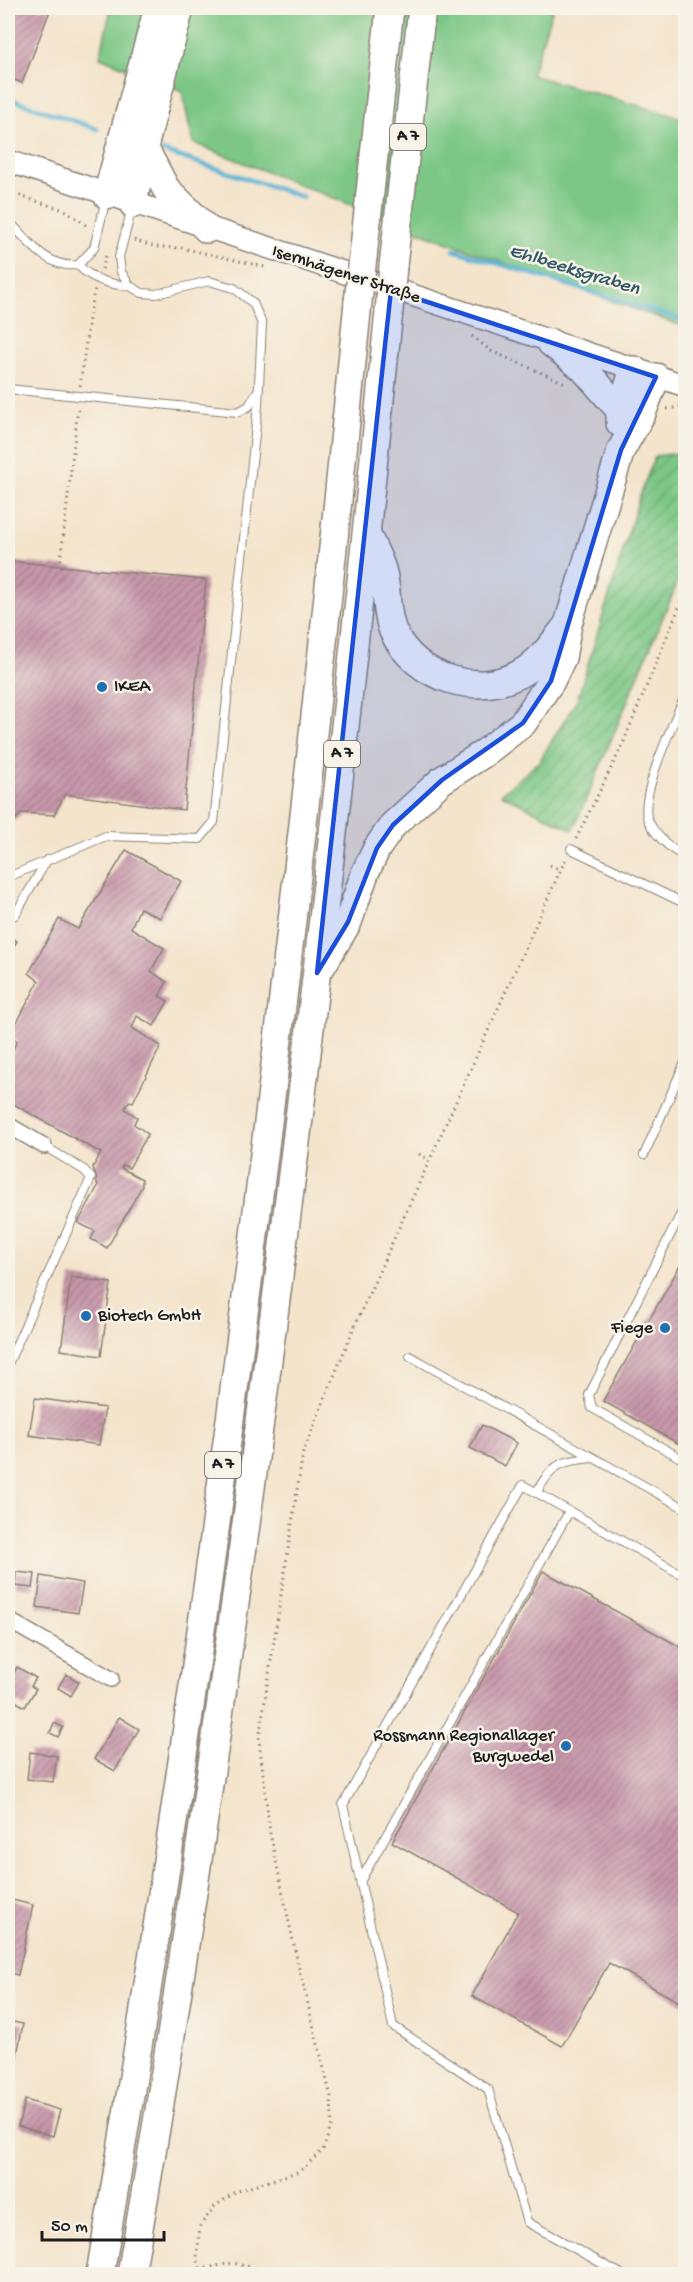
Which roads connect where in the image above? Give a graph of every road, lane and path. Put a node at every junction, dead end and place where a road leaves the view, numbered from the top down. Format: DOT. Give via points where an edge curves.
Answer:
graph roads {
  1 [pos="159,8"];
  2 [pos="180,8"];
  3 [pos="377,8"];
  4 [pos="390,8"];
  5 [pos="422,8"];
  6 [pos="388,35"];
  7 [pos="144,147"];
  8 [pos="8,161"];
  9 [pos="8,192"];
  10 [pos="107,195"];
  11 [pos="133,204"];
  12 [pos="8,219"];
  13 [pos="207,229"];
  14 [pos="99,230"];
  15 [pos="127,237"];
  16 [pos="78,265"];
  17 [pos="269,268"];
  18 [pos="130,286"];
  19 [pos="551,343"];
  20 [pos="645,374"];
  21 [pos="686,386"];
  22 [pos="8,389"];
  23 [pos="257,391"];
  24 [pos="620,410"];
  25 [pos="621,450"];
  26 [pos="366,534"];
  27 [pos="686,590"];
  28 [pos="568,624"];
  29 [pos="686,693"];
  30 [pos="570,849"];
  31 [pos="686,857"];
  32 [pos="47,861"];
  33 [pos="550,865"];
  34 [pos="561,870"];
  35 [pos="8,877"];
  36 [pos="686,904"];
  37 [pos="8,910"];
  38 [pos="317,973"];
  39 [pos="686,1060"];
  40 [pos="8,1125"];
  41 [pos="44,1146"];
  42 [pos="418,1154"];
  43 [pos="644,1155"];
  44 [pos="429,1160"];
  45 [pos="686,1204"];
  46 [pos="410,1356"];
  47 [pos="8,1364"];
  48 [pos="594,1458"];
  49 [pos="686,1461"];
  50 [pos="536,1493"];
  51 [pos="686,1509"];
  52 [pos="569,1512"];
  53 [pos="686,1577"];
  54 [pos="8,1620"];
  55 [pos="111,1678"];
  56 [pos="361,1881"];
  57 [pos="200,2269"];
  58 [pos="100,2274"];
  59 [pos="131,2274"];
  60 [pos="201,2274"];
  61 [pos="280,2274"];
  62 [pos="621,2274"];
  1 -- 10 [label="highway"];
  2 -- 7 [label="highway"];
  3 -- 6 [label="highway"];
  4 -- 6 [label="highway, A 7"];
  5 -- 26 [label="highway, A 7, bridge"];
  6 -- 58 [label="highway, A 7, bridge" via="264,1160 170,1839"];
  7 -- 11 [label="highway"];
  7 -- 13 [label="highway" via="166,189"];
  8 -- 10 [label="main road, Isernhägener Straße"];
  9 -- 14 [label="path" via="67,211"];
  10 -- 11 [label="main road, Isernhägener Straße"];
  10 -- 14 [label="lane"];
  11 -- 13 [label="main road, Isernhägener Straße"];
  11 -- 15 [label="lane"];
  12 -- 16 [label="lane" via="44,256 65,267"];
  13 -- 19 [label="main road, Isernhägener Straße"];
  14 -- 16 [label="lane" via="93,248"];
  15 -- 17 [label="path" via="155,247 182,248"];
  15 -- 18 [label="lane" via="119,257 121,272"];
  16 -- 18 [label="lane" via="88,275"];
  18 -- 23 [label="lane" via="142,293 156,294 209,281 234,288 253,303 262,324"];
  19 -- 20 [label="main road, Isernhägener Straße"];
  19 -- 24 [label="highway" via="584,369"];
  20 -- 21 [label="main road, Isernhägener Straße"];
  20 -- 24 [label="highway"];
  20 -- 25 [label="highway" via="642,413"];
  22 -- 23 [label="lane" via="238,412 249,406"];
  23 -- 32 [label="lane" via="214,822 200,839 106,836"];
  24 -- 25 [label="highway"];
  25 -- 28 [label="highway"];
  26 -- 28 [label="highway" via="383,573 393,631 402,647 436,675 482,685 512,677 543,655"];
  26 -- 38 [label="highway, A 7"];
  27 -- 30 [label="path" via="622,746"];
  28 -- 38 [label="highway" via="562,658 552,681 523,723 442,780 393,825 365,873 348,922"];
  29 -- 31 [label="lane" via="647,795 647,818 661,839"];
  30 -- 34 [label="path"];
  30 -- 36 [label="lane"];
  32 -- 35 [label="lane"];
  32 -- 37 [label="lane" via="15,915"];
  33 -- 34 [label="path"];
  34 -- 44 [label="path"];
  38 -- 59 [label="highway, A 7" via="201,1841"];
  39 -- 43 [label="lane"];
  40 -- 41 [label="street"];
  41 -- 47 [label="lane" via="91,1178"];
  42 -- 44 [label="path"];
  44 -- 57 [label="path" via="303,1452 259,1739 270,1833 331,2097 332,2124 323,2150 300,2170 235,2192 214,2207 200,2226"];
  45 -- 49 [label="lane" via="589,1395 592,1408"];
  46 -- 48 [label="lane"];
  48 -- 50 [label="lane" via="562,1462 552,1468"];
  48 -- 51 [label="lane"];
  50 -- 52 [label="lane"];
  50 -- 56 [label="lane" via="523,1485 343,1805"];
  52 -- 53 [label="lane"];
  52 -- 56 [label="lane"];
  54 -- 55 [label="street"];
  56 -- 62 [label="lane" via="393,2026 488,2089 527,2222"];
  57 -- 60 [label="path"];
  57 -- 61 [label="path" via="233,2263"];
}
